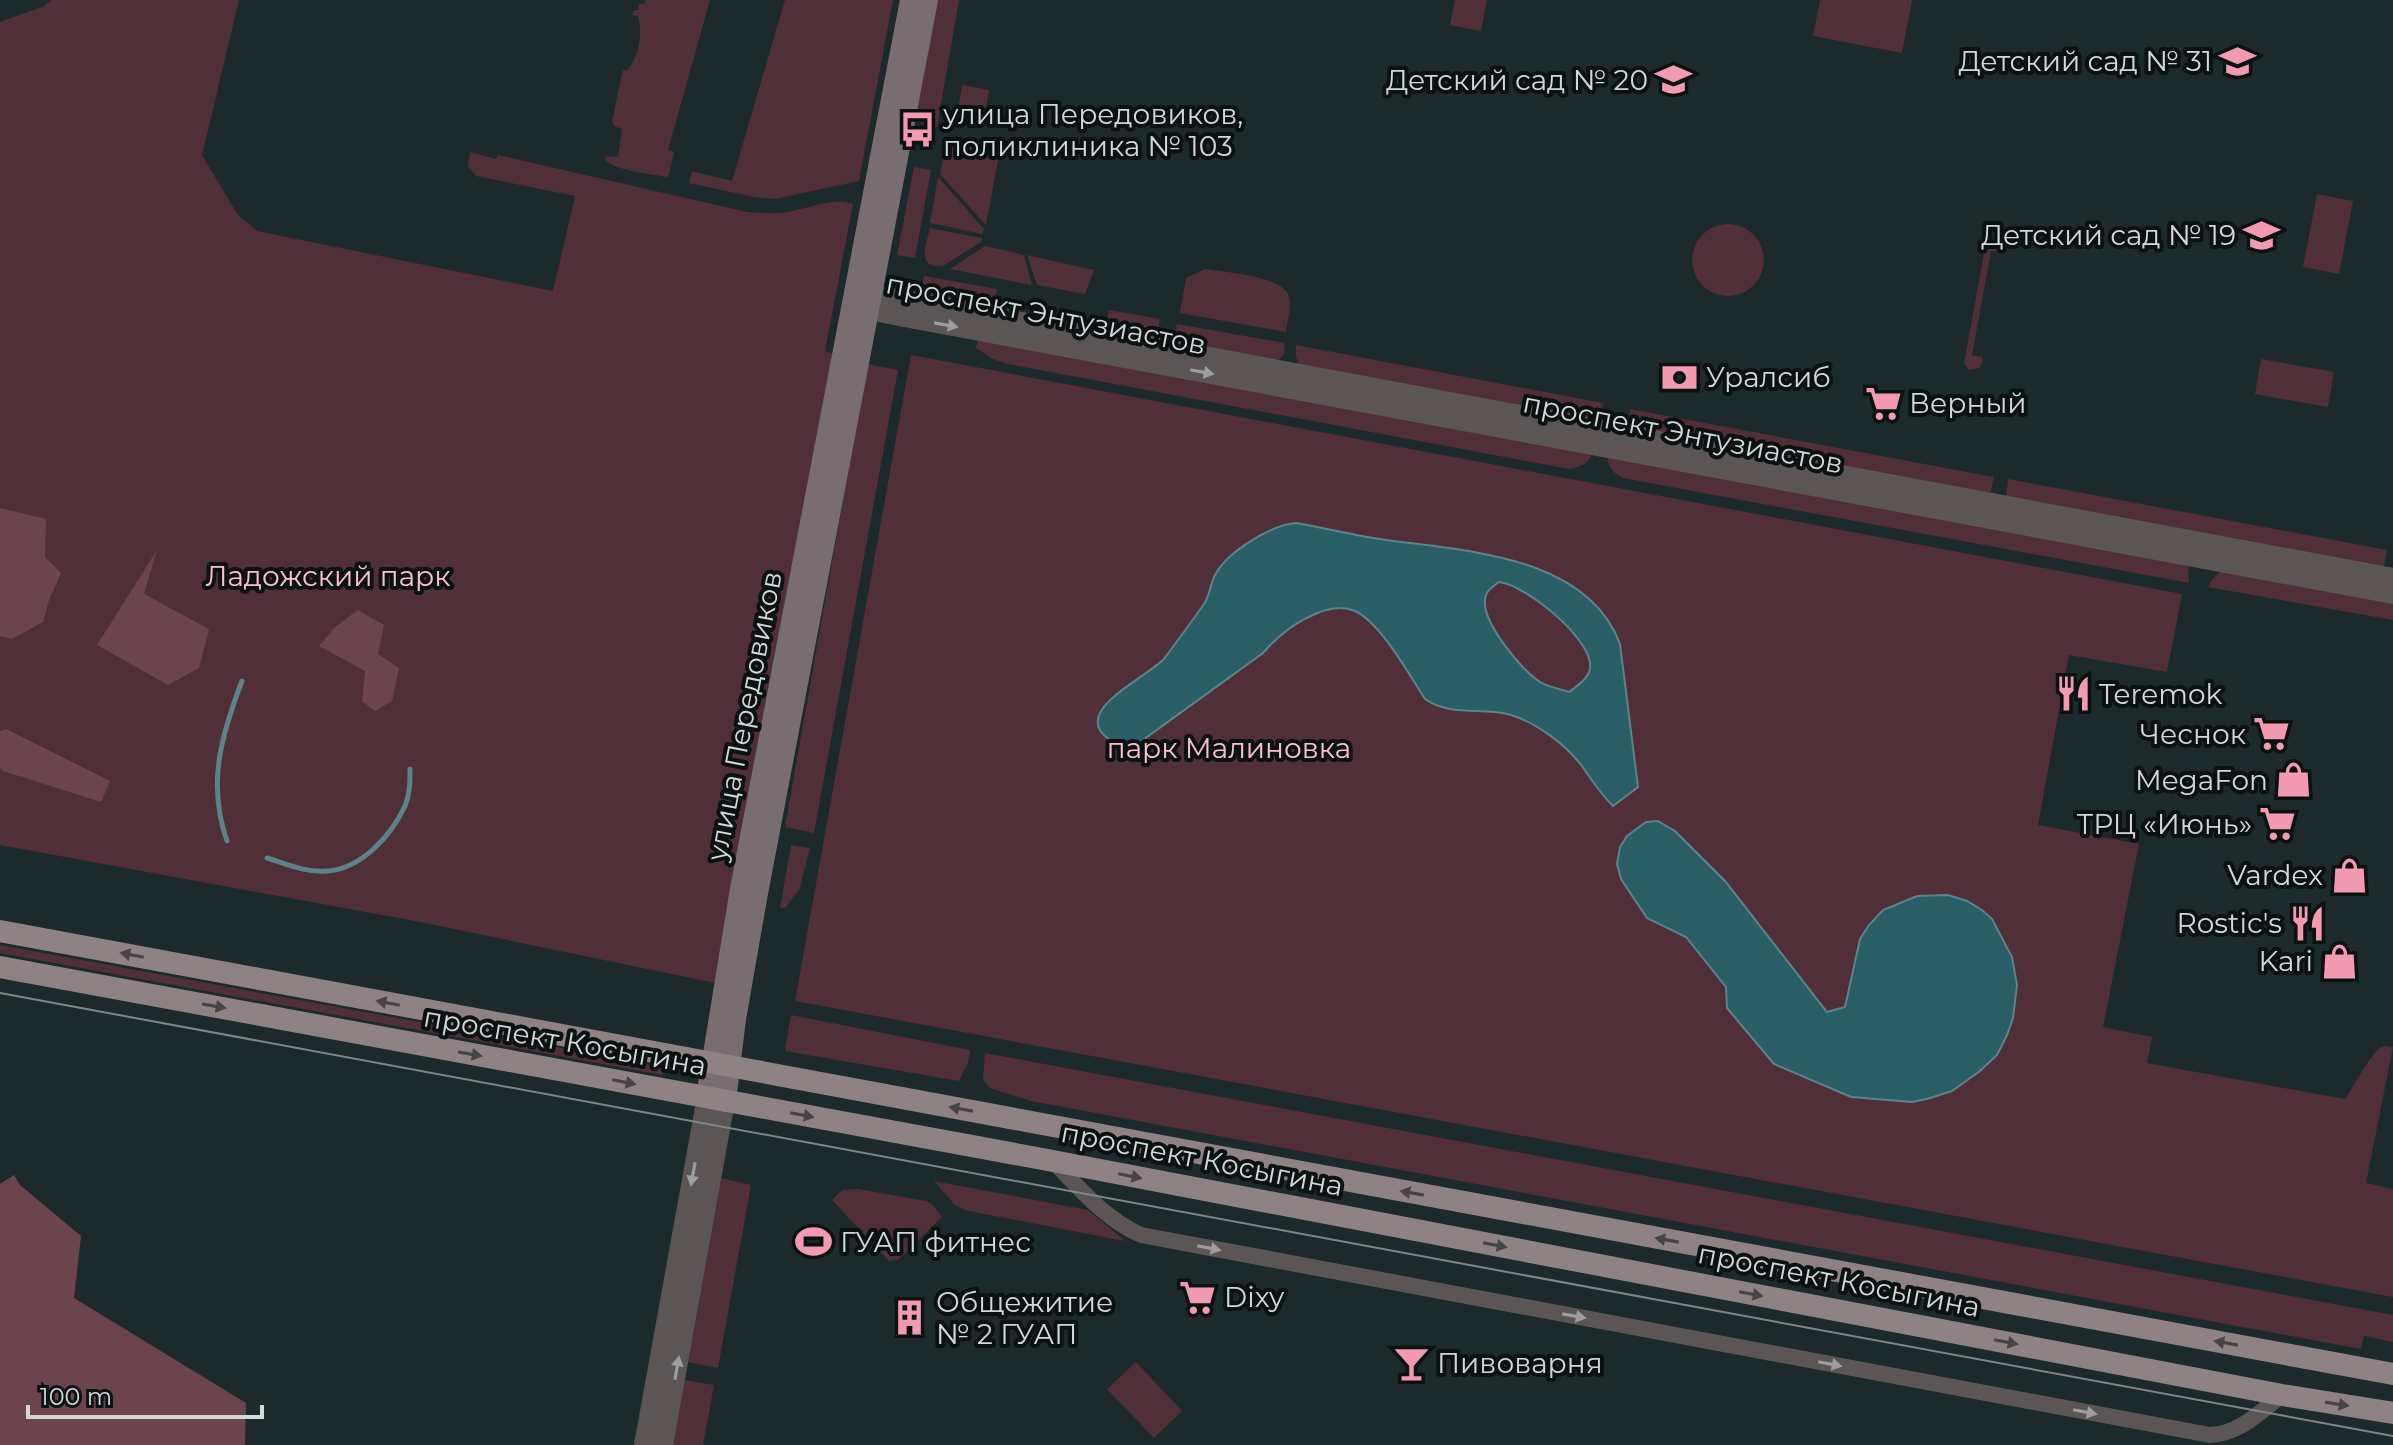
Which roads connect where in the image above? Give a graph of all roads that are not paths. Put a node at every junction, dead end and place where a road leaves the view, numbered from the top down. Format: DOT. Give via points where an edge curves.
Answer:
graph roads {
  1 [pos="911,0"];
  2 [pos="927,0"];
  3 [pos="865,302"];
  4 [pos="2393,578"];
  5 [pos="2393,594"];
  6 [pos="0,931"];
  7 [pos="0,967"];
  8 [pos="721,1065"];
  9 [pos="716,1099"];
  10 [pos="1053,1161"];
  11 [pos="2393,1374"];
  12 [pos="2282,1395"];
  13 [pos="2393,1413"];
  14 [pos="644,1445"];
  15 [pos="663,1445"];
  1 -- 3 [label="main road, улица Передовиков"];
  2 -- 3 [label="main road, улица Передовиков"];
  3 -- 4 [label="street, проспект Энтузиастов"];
  3 -- 5 [label="street, проспект Энтузиастов, one-way"];
  3 -- 8 [label="main road, улица Передовиков" via="741,889"];
  8 -- 6 [label="main road, проспект Косыгина, one-way"];
  7 -- 9 [label="main road, проспект Косыгина, one-way"];
  8 -- 9 [label="main road, улица Передовиков"];
  11 -- 8 [label="main road, проспект Косыгина, one-way"];
  9 -- 10 [label="main road, проспект Косыгина, one-way"];
  9 -- 14 [label="street, улица Передовиков, one-way"];
  15 -- 9 [label="street, улица Передовиков, one-way"];
  10 -- 12 [label="main road, проспект Косыгина, one-way"];
  10 -- 12 [label="street, one-way" via="1116,1221 1141,1235 2210,1435 2234,1431"];
  12 -- 13 [label="main road, проспект Косыгина, one-way"];
}
